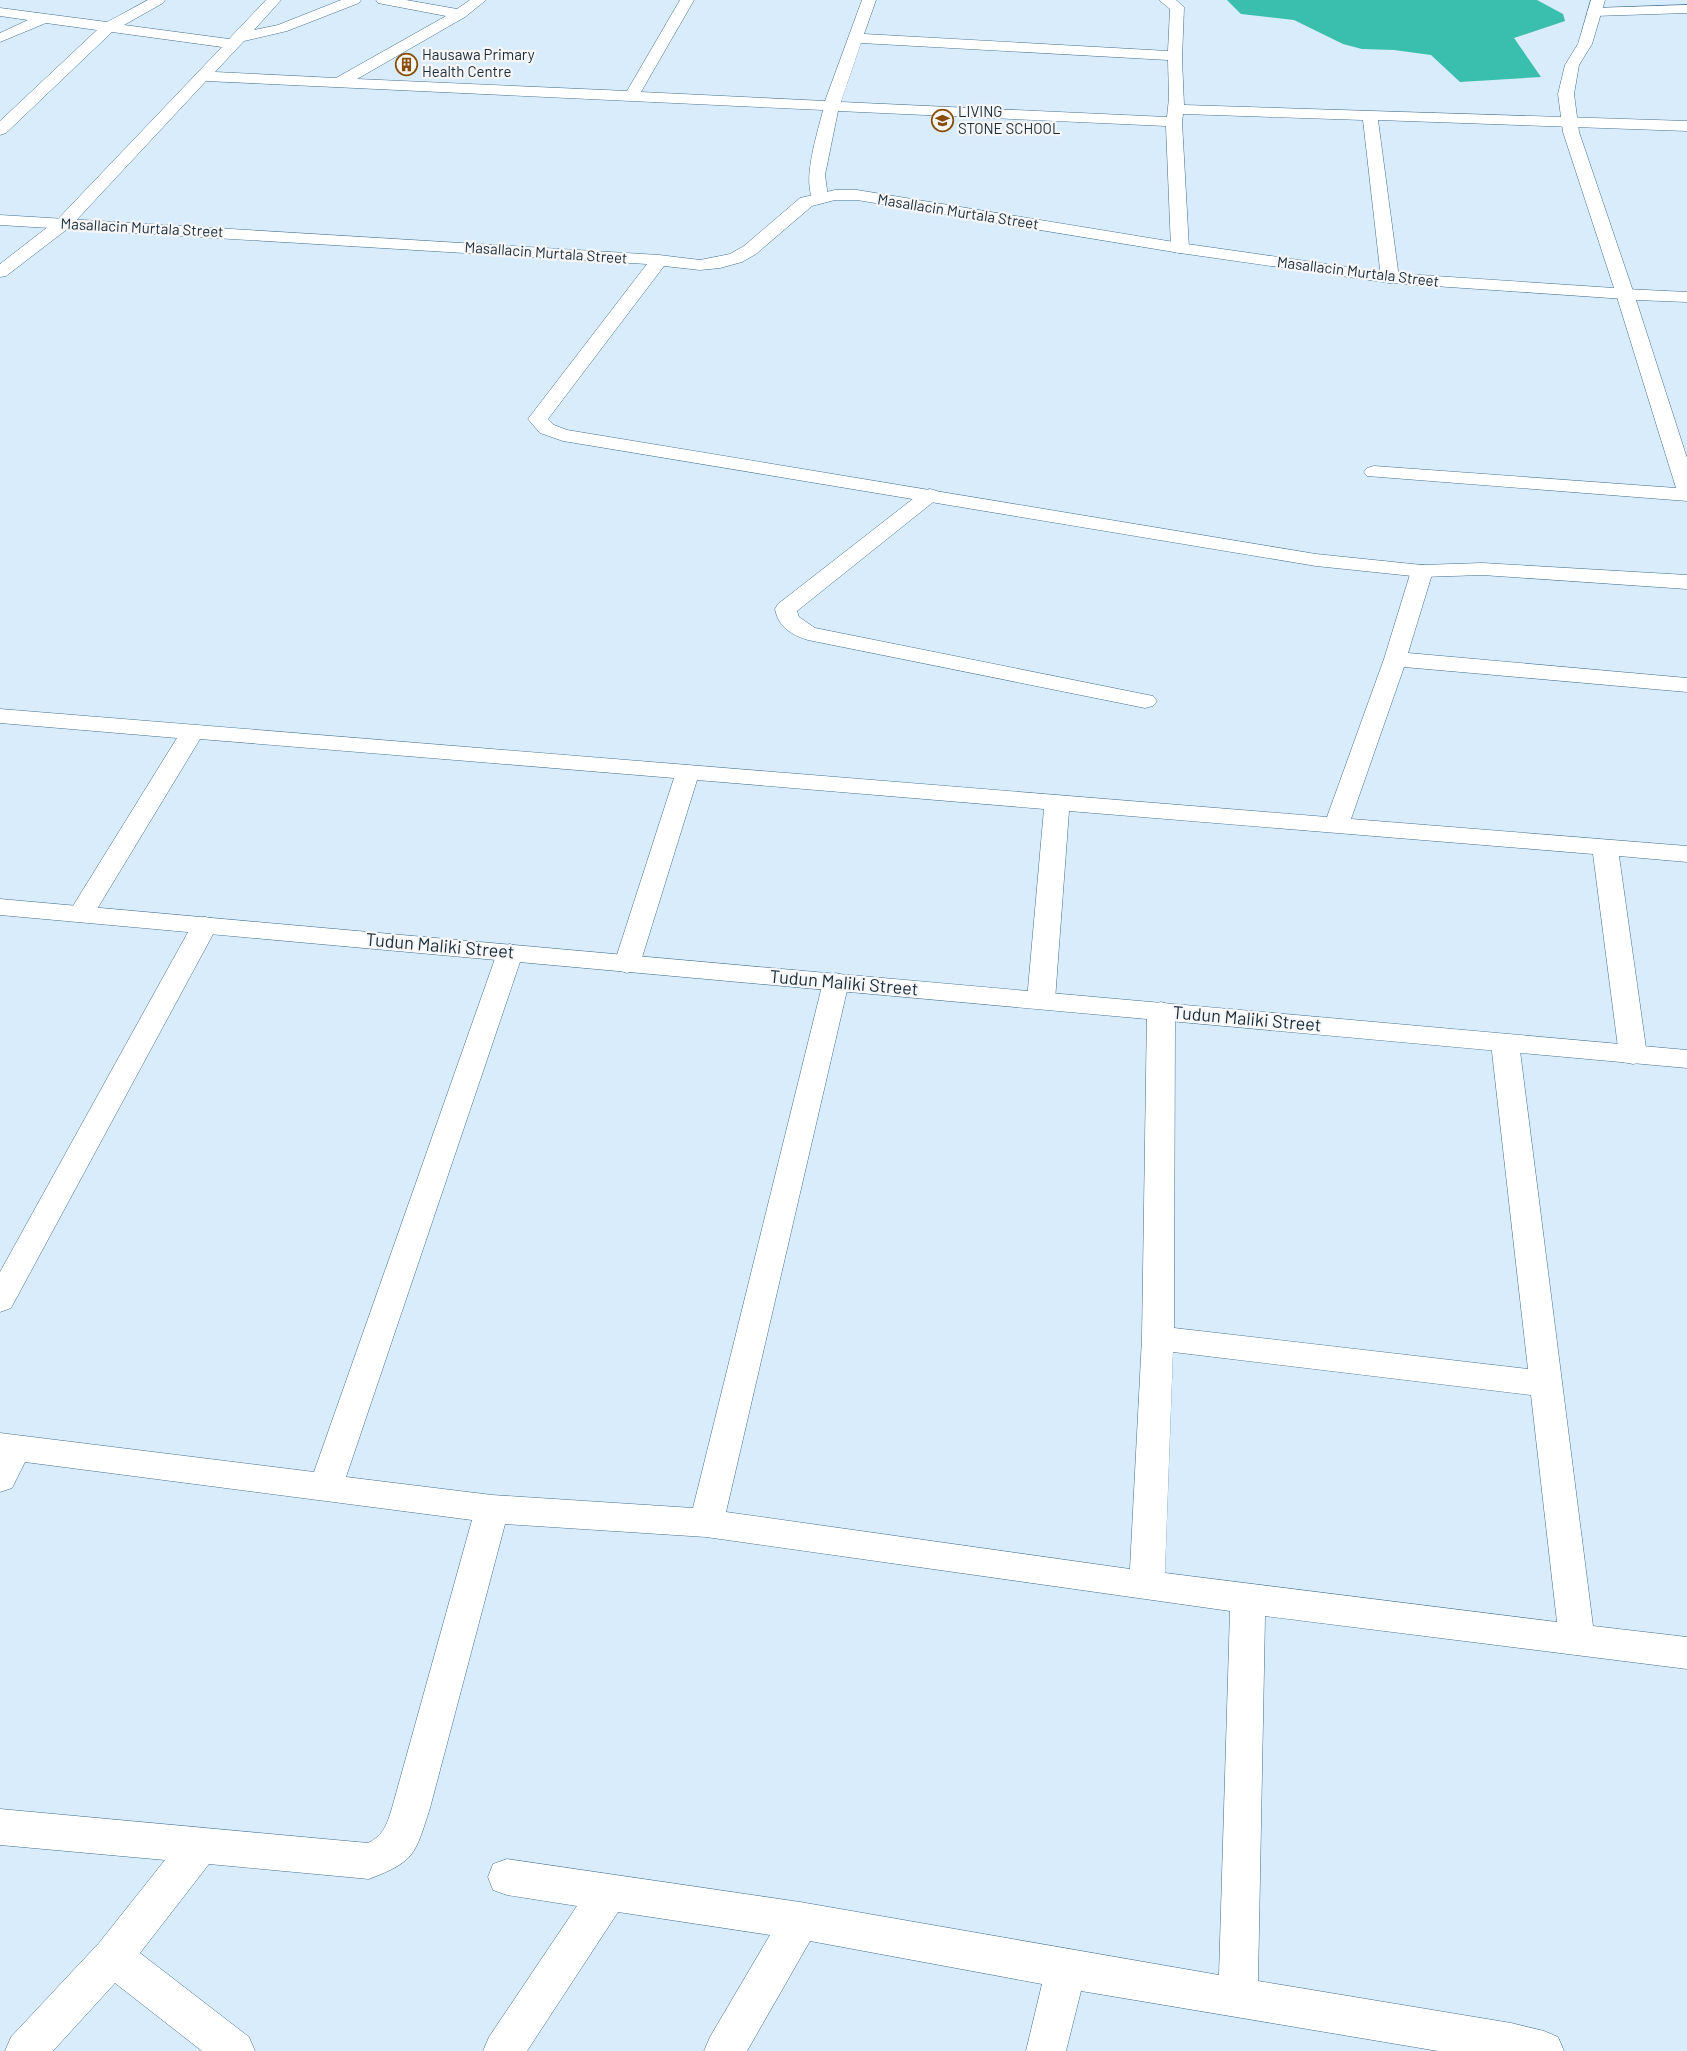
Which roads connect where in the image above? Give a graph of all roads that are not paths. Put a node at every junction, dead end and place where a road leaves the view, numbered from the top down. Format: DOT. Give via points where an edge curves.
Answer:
graph roads {
  1 [pos="18,0"];
  2 [pos="158,0"];
  3 [pos="274,0"];
  4 [pos="354,0"];
  5 [pos="383,0"];
  6 [pos="479,0"];
  7 [pos="687,0"];
  8 [pos="869,0"];
  9 [pos="1166,0"];
  10 [pos="1596,6"];
  11 [pos="0,8"];
  12 [pos="1687,10"];
  13 [pos="0,12"];
  14 [pos="460,14"];
  15 [pos="45,18"];
  16 [pos="107,28"];
  17 [pos="0,38"];
  18 [pos="857,38"];
  19 [pos="237,40"];
  20 [pos="1175,56"];
  21 [pos="204,76"];
  22 [pos="338,82"];
  23 [pos="631,97"];
  24 [pos="831,107"];
  25 [pos="1176,115"];
  26 [pos="1370,116"];
  27 [pos="1570,123"];
  28 [pos="1687,126"];
  29 [pos="0,130"];
  30 [pos="820,198"];
  31 [pos="0,220"];
  32 [pos="64,223"];
  33 [pos="1180,248"];
  34 [pos="659,260"];
  35 [pos="0,272"];
  36 [pos="1390,278"];
  37 [pos="1625,294"];
  38 [pos="1687,297"];
  39 [pos="1374,472"];
  40 [pos="1687,490"];
  41 [pos="1687,494"];
  42 [pos="930,495"];
  43 [pos="1422,571"];
  44 [pos="1687,582"];
  45 [pos="1395,659"];
  46 [pos="1687,685"];
  47 [pos="1145,700"];
  48 [pos="0,716"];
  49 [pos="193,731"];
  50 [pos="688,772"];
  51 [pos="1056,802"];
  52 [pos="1337,824"];
  53 [pos="1605,847"];
  54 [pos="1687,854"];
  55 [pos="0,907"];
  56 [pos="81,914"];
  57 [pos="205,925"];
  58 [pos="510,953"];
  59 [pos="627,964"];
  60 [pos="836,982"];
  61 [pos="1041,1000"];
  62 [pos="1161,1011"];
  63 [pos="1505,1043"];
  64 [pos="1633,1054"];
  65 [pos="1687,1059"];
  66 [pos="0,1300"];
  67 [pos="1158,1338"];
  68 [pos="1546,1384"];
  69 [pos="8,1447"];
  70 [pos="0,1478"];
  71 [pos="325,1488"];
  72 [pos="492,1509"];
  73 [pos="706,1523"];
  74 [pos="1147,1586"];
  75 [pos="1248,1598"];
  76 [pos="1577,1640"];
  77 [pos="1687,1653"];
  78 [pos="0,1827"];
  79 [pos="200,1845"];
  80 [pos="508,1877"];
  81 [pos="608,1891"];
  82 [pos="800,1921"];
  83 [pos="112,1957"];
  84 [pos="1066,1969"];
  85 [pos="1238,1997"];
  86 [pos="25,2051"];
  87 [pos="235,2051"];
  88 [pos="503,2051"];
  89 [pos="724,2051"];
  90 [pos="1046,2051"];
  91 [pos="1544,2051"];
  1 -- 11 [label="street"];
  2 -- 16 [label="street"];
  3 -- 19 [label="street"];
  4 -- 19 [label="street" via="282,28"];
  5 -- 14 [label="street"];
  6 -- 14 [label="street"];
  7 -- 23 [label="street"];
  8 -- 18 [label="street"];
  9 -- 20 [label="street" via="1177,7"];
  10 -- 12 [label="street"];
  10 -- 27 [label="street" via="1585,44 1572,65 1566,94"];
  13 -- 15 [label="street"];
  14 -- 22 [label="street"];
  15 -- 16 [label="street"];
  15 -- 17 [label="street"];
  16 -- 19 [label="street"];
  16 -- 29 [label="street"];
  18 -- 20 [label="street"];
  18 -- 24 [label="street"];
  19 -- 21 [label="street"];
  20 -- 25 [label="street"];
  21 -- 22 [label="street"];
  21 -- 32 [label="street"];
  22 -- 23 [label="street"];
  23 -- 24 [label="street"];
  24 -- 25 [label="street"];
  24 -- 30 [label="street" via="816,175"];
  25 -- 26 [label="street"];
  25 -- 33 [label="street"];
  26 -- 27 [label="street"];
  26 -- 36 [label="street"];
  27 -- 28 [label="street"];
  27 -- 37 [label="street"];
  30 -- 33 [label="street, Masallacin Murtala Street" via="857,195"];
  30 -- 34 [label="street, Masallacin Murtala Street" via="806,202 736,258 700,265"];
  31 -- 32 [label="street, Masallacin Murtala Street"];
  32 -- 34 [label="street, Masallacin Murtala Street"];
  32 -- 35 [label="street"];
  33 -- 36 [label="street, Masallacin Murtala Street"];
  34 -- 42 [label="street" via="538,419 547,429 563,435"];
  36 -- 37 [label="street, Masallacin Murtala Street"];
  37 -- 38 [label="street, Masallacin Murtala Street"];
  37 -- 40 [label="street"];
  39 -- 41 [label="street"];
  42 -- 43 [label="street" via="1316,560"];
  42 -- 47 [label="street" via="786,609 788,620 808,633"];
  43 -- 44 [label="street" via="1482,569"];
  43 -- 45 [label="street"];
  45 -- 46 [label="street"];
  45 -- 52 [label="street"];
  48 -- 49 [label="street"];
  49 -- 50 [label="street"];
  49 -- 56 [label="street"];
  50 -- 51 [label="street"];
  50 -- 59 [label="street"];
  51 -- 52 [label="street"];
  51 -- 61 [label="street"];
  52 -- 53 [label="street"];
  53 -- 54 [label="street"];
  53 -- 64 [label="street"];
  55 -- 56 [label="street, Tudun Maliki Street"];
  56 -- 57 [label="street, Tudun Maliki Street"];
  57 -- 58 [label="street, Tudun Maliki Street"];
  57 -- 66 [label="street"];
  58 -- 59 [label="street, Tudun Maliki Street"];
  58 -- 71 [label="street"];
  59 -- 60 [label="street, Tudun Maliki Street"];
  60 -- 61 [label="street, Tudun Maliki Street"];
  60 -- 73 [label="street"];
  61 -- 62 [label="street, Tudun Maliki Street"];
  62 -- 63 [label="street, Tudun Maliki Street"];
  62 -- 67 [label="street"];
  63 -- 64 [label="street, Tudun Maliki Street"];
  63 -- 68 [label="street"];
  64 -- 65 [label="street, Tudun Maliki Street"];
  67 -- 68 [label="street"];
  67 -- 74 [label="street"];
  68 -- 76 [label="street"];
  69 -- 70 [label="street"];
  69 -- 71 [label="street"];
  71 -- 72 [label="street"];
  72 -- 73 [label="street"];
  72 -- 79 [label="street" via="411,1808 398,1845 387,1855 369,1861"];
  73 -- 74 [label="street"];
  74 -- 75 [label="street"];
  75 -- 76 [label="street"];
  75 -- 85 [label="street"];
  76 -- 77 [label="street"];
  78 -- 79 [label="street"];
  79 -- 83 [label="street"];
  80 -- 81 [label="street"];
  81 -- 82 [label="street"];
  81 -- 88 [label="street"];
  82 -- 84 [label="street"];
  82 -- 89 [label="street"];
  83 -- 86 [label="street"];
  83 -- 87 [label="street"];
  84 -- 85 [label="street"];
  84 -- 90 [label="street"];
  85 -- 91 [label="street"];
}
